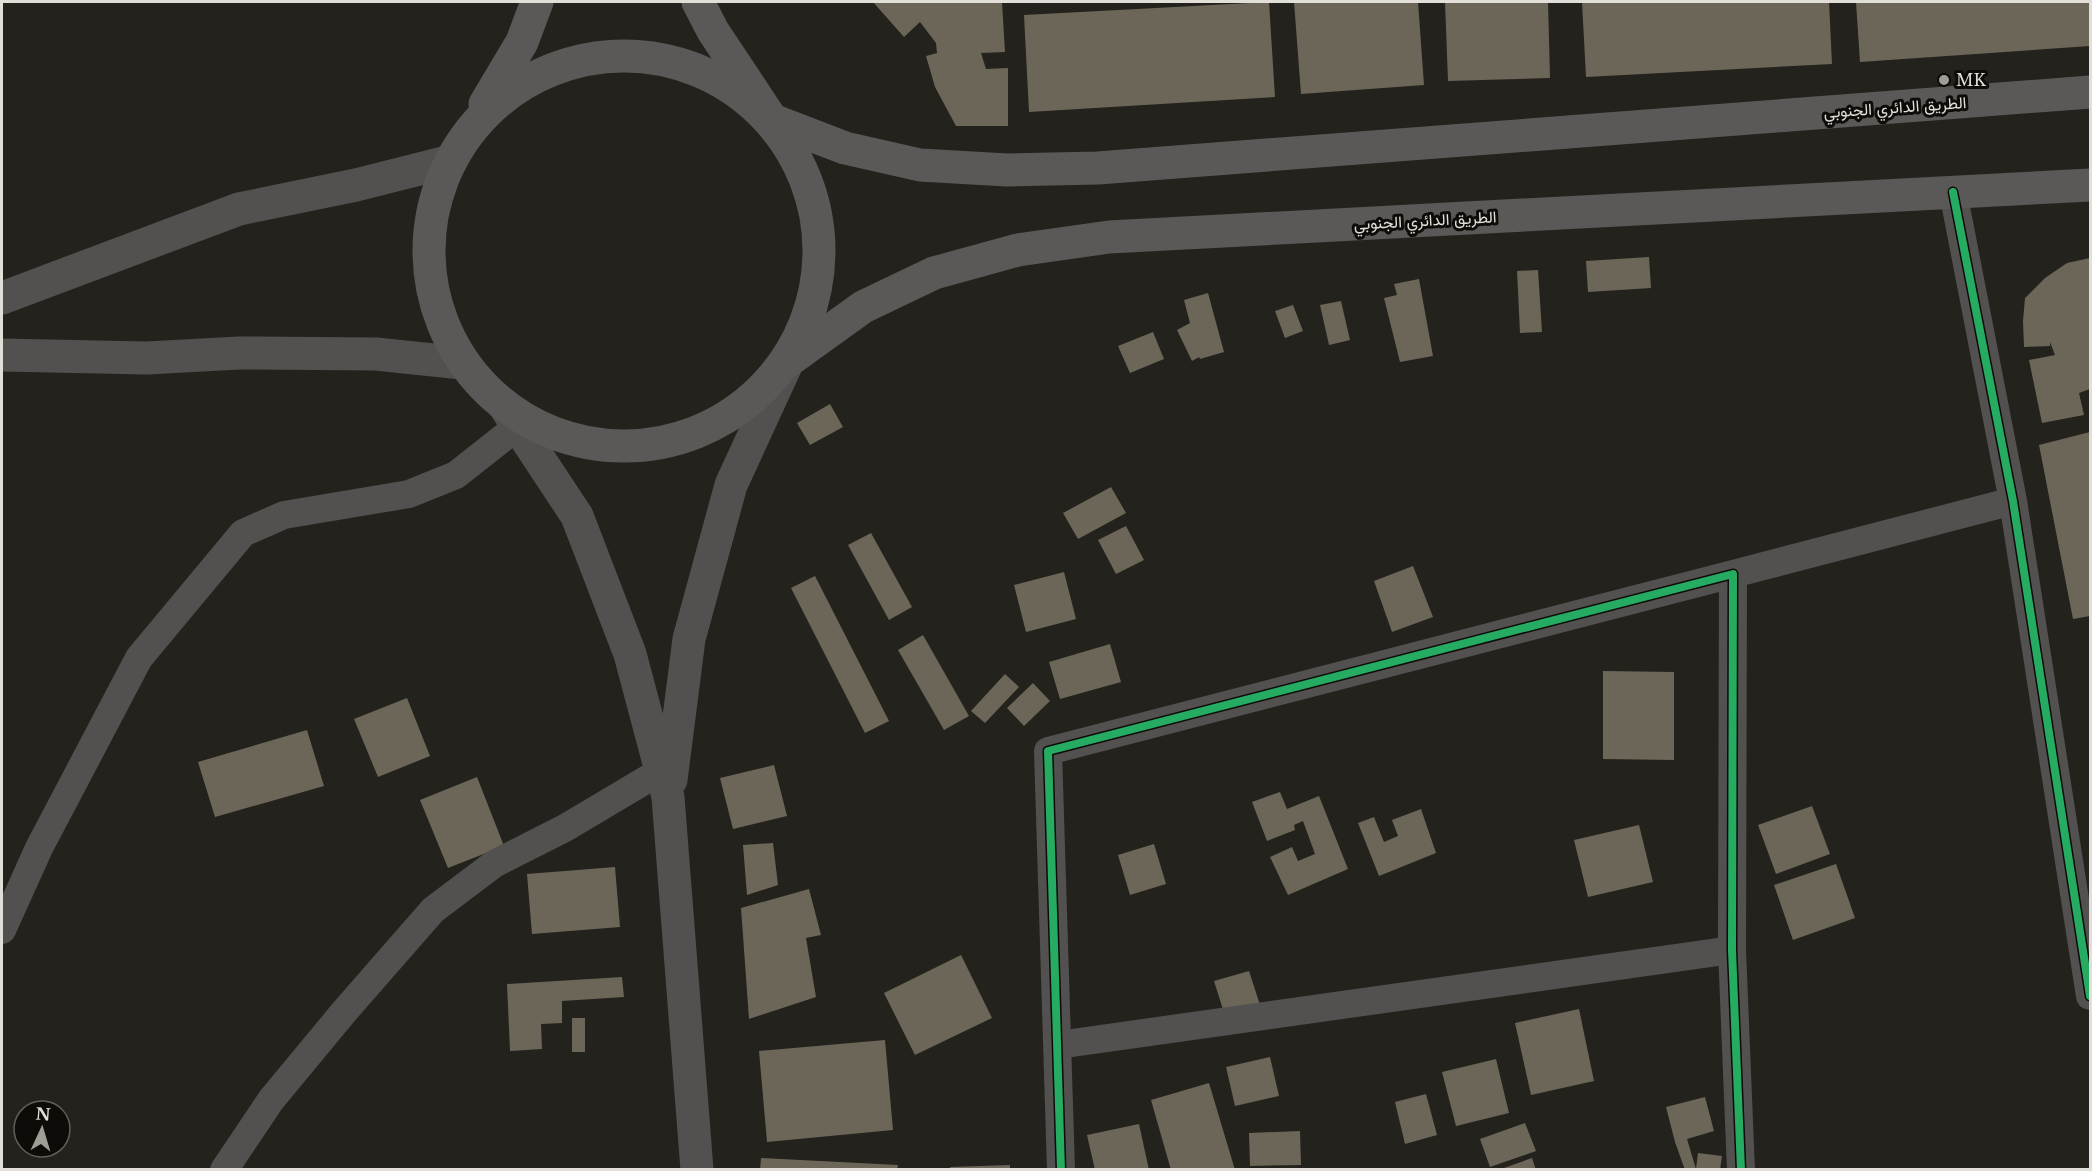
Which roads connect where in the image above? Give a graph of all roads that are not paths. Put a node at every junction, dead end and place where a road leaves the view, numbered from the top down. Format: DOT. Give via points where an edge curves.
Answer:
graph roads {
  1 [pos="537,2"];
  2 [pos="698,2"];
  3 [pos="2091,92"];
  4 [pos="772,120"];
  5 [pos="474,123"];
  6 [pos="451,161"];
  7 [pos="2091,185"];
  8 [pos="1953,192"];
  9 [pos="2,298"];
  10 [pos="2,355"];
  11 [pos="788,361"];
  12 [pos="462,363"];
  13 [pos="513,418"];
  14 [pos="2013,501"];
  15 [pos="1733,574"];
  16 [pos="665,784"];
  17 [pos="2,930"];
  18 [pos="1732,950"];
  19 [pos="2091,996"];
  20 [pos="1058,1045"];
  21 [pos="224,1170"];
  22 [pos="697,1170"];
  23 [pos="1061,1170"];
  24 [pos="1741,1170"];
  1 -- 5 [label="main road" via="522,42"];
  2 -- 4 [label="main road"];
  3 -- 4 [label="main road, الطريق الدائري الجنوبي" via="1098,168 1018,170 920,165 844,148"];
  4 -- 5 [label="main road" via="720,79 656,57 589,57 526,80"];
  4 -- 11 [label="main road" via="807,175 822,238 815,302"];
  5 -- 6 [label="main road"];
  6 -- 9 [label="street" via="239,208"];
  6 -- 12 [label="main road" via="441,178 427,241 434,305"];
  7 -- 8 [label="main road, الطريق الدائري الجنوبي"];
  8 -- 11 [label="main road, الطريق الدائري الجنوبي" via="1109,237 1018,250 934,273 863,307"];
  8 -- 14 [label="street"];
  10 -- 12 [label="street" via="147,358 239,352 376,354"];
  11 -- 13 [label="main road" via="745,407 689,437 627,448 564,438"];
  11 -- 16 [label="street" via="731,485 690,639"];
  12 -- 13 [label="main road"];
  13 -- 16 [label="street" via="577,516 630,654"];
  13 -- 17 [label="street" via="456,475 409,494 284,515 243,533 139,658 39,848"];
  14 -- 15 [label="street"];
  14 -- 19 [label="street"];
  15 -- 18 [label="street"];
  15 -- 20 [label="street" via="1048,751"];
  16 -- 21 [label="street" via="494,864 433,910 271,1100"];
  16 -- 22 [label="street"];
  18 -- 20 [label="street"];
  18 -- 24 [label="street"];
  20 -- 23 [label="street"];
}
